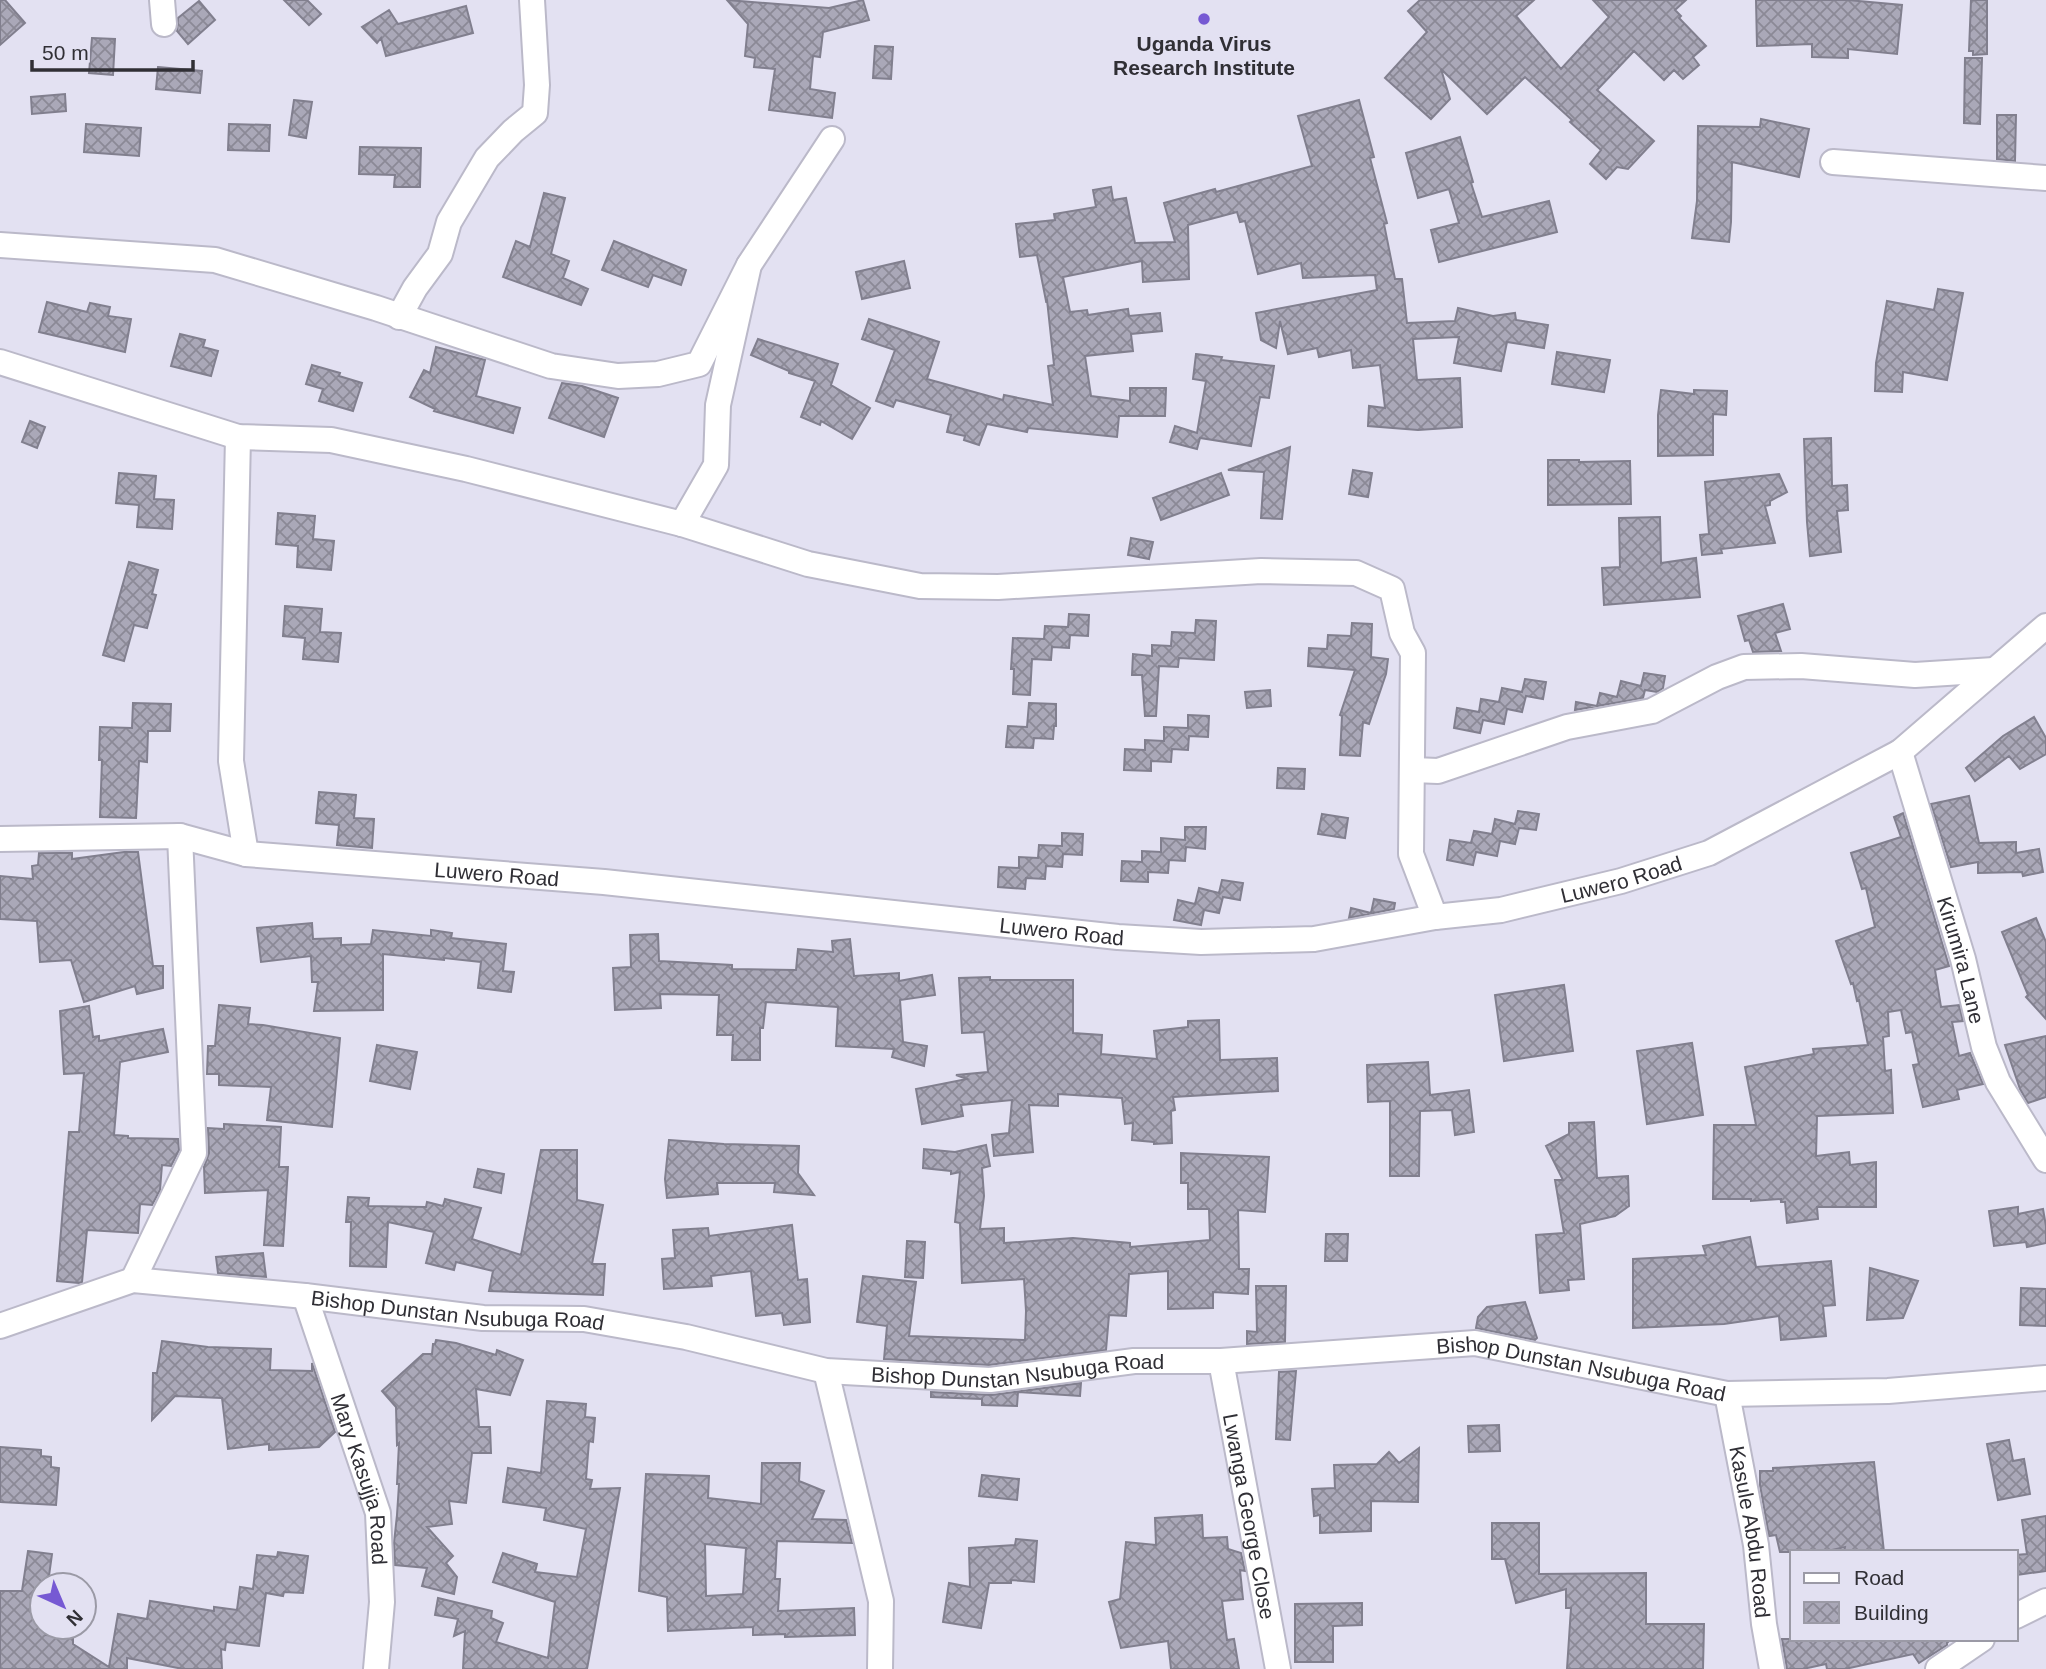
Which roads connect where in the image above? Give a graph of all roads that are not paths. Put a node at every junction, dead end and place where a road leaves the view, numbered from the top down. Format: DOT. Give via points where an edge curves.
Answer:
graph roads {
  1 [pos="532,0"];
  2 [pos="832,139"];
  3 [pos="1833,162"];
  4 [pos="2046,178"];
  5 [pos="0,245"];
  6 [pos="749,265"];
  7 [pos="399,317"];
  8 [pos="0,362"];
  9 [pos="238,437"];
  10 [pos="682,524"];
  11 [pos="2046,626"];
  12 [pos="1994,670"];
  13 [pos="1900,752"];
  14 [pos="1413,770"];
  15 [pos="180,836"];
  16 [pos="0,839"];
  17 [pos="246,854"];
  18 [pos="1435,917"];
  19 [pos="2046,1160"];
  20 [pos="132,1280"];
  21 [pos="305,1297"];
  22 [pos="0,1326"];
  23 [pos="1222,1361"];
  24 [pos="826,1371"];
  25 [pos="2046,1378"];
  26 [pos="1727,1394"];
  27 [pos="2046,1601"];
  28 [pos="2018,1615"];
  29 [pos="1979,1641"];
  30 [pos="376,1669"];
  31 [pos="880,1669"];
  32 [pos="1278,1669"];
  33 [pos="1772,1669"];
  34 [pos="1938,1669"];
  1 -- 7 [label="street" via="535,113 487,159 449,222 440,254"];
  2 -- 6 [label="street"];
  3 -- 4 [label="street"];
  5 -- 7 [label="street" via="215,260"];
  6 -- 7 [label="street" via="699,364 658,374 618,376 551,366"];
  6 -- 10 [label="street" via="718,405 716,465"];
  8 -- 9 [label="street"];
  9 -- 10 [label="street" via="331,440"];
  9 -- 17 [label="street" via="231,761"];
  10 -- 14 [label="street" via="808,564 920,586 998,587 1261,571 1356,573 1391,589 1402,633 1413,653"];
  11 -- 12 [label="street, Luwero Road"];
  12 -- 13 [label="street, Luwero Road"];
  12 -- 14 [label="street" via="1915,675 1801,666 1744,667 1651,711 1567,726 1438,771"];
  13 -- 18 [label="street, Luwero Road" via="1709,853 1621,881 1501,910"];
  13 -- 19 [label="street, Kirumira Lane" via="1963,959 1984,1046 1997,1082"];
  14 -- 18 [label="street" via="1411,854"];
  15 -- 16 [label="street, Luwero Road"];
  15 -- 17 [label="street, Luwero Road"];
  15 -- 20 [label="street" via="194,1153"];
  17 -- 18 [label="street, Luwero Road" via="604,883 1187,941 1314,939"];
  20 -- 21 [label="street, Bishop Dunstan Nsubuga Road"];
  20 -- 22 [label="street, Bishop Dunstan Nsubuga Road"];
  21 -- 24 [label="street, Bishop Dunstan Nsubuga Road" via="483,1318 584,1318"];
  21 -- 30 [label="street, Mary Kasujja Road" via="378,1513 382,1602"];
  23 -- 24 [label="street, Bishop Dunstan Nsubuga Road" via="1134,1361 990,1380"];
  23 -- 26 [label="street, Bishop Dunstan Nsubuga Road" via="1475,1343"];
  23 -- 32 [label="street, Lwanga George Close"];
  24 -- 31 [label="street" via="881,1601"];
  25 -- 26 [label="street, Bishop Dunstan Nsubuga Road" via="1888,1391"];
  26 -- 33 [label="street, Kasule Abdu Road" via="1756,1545"];
  27 -- 28 [label="street"];
  29 -- 34 [label="street"];
}
